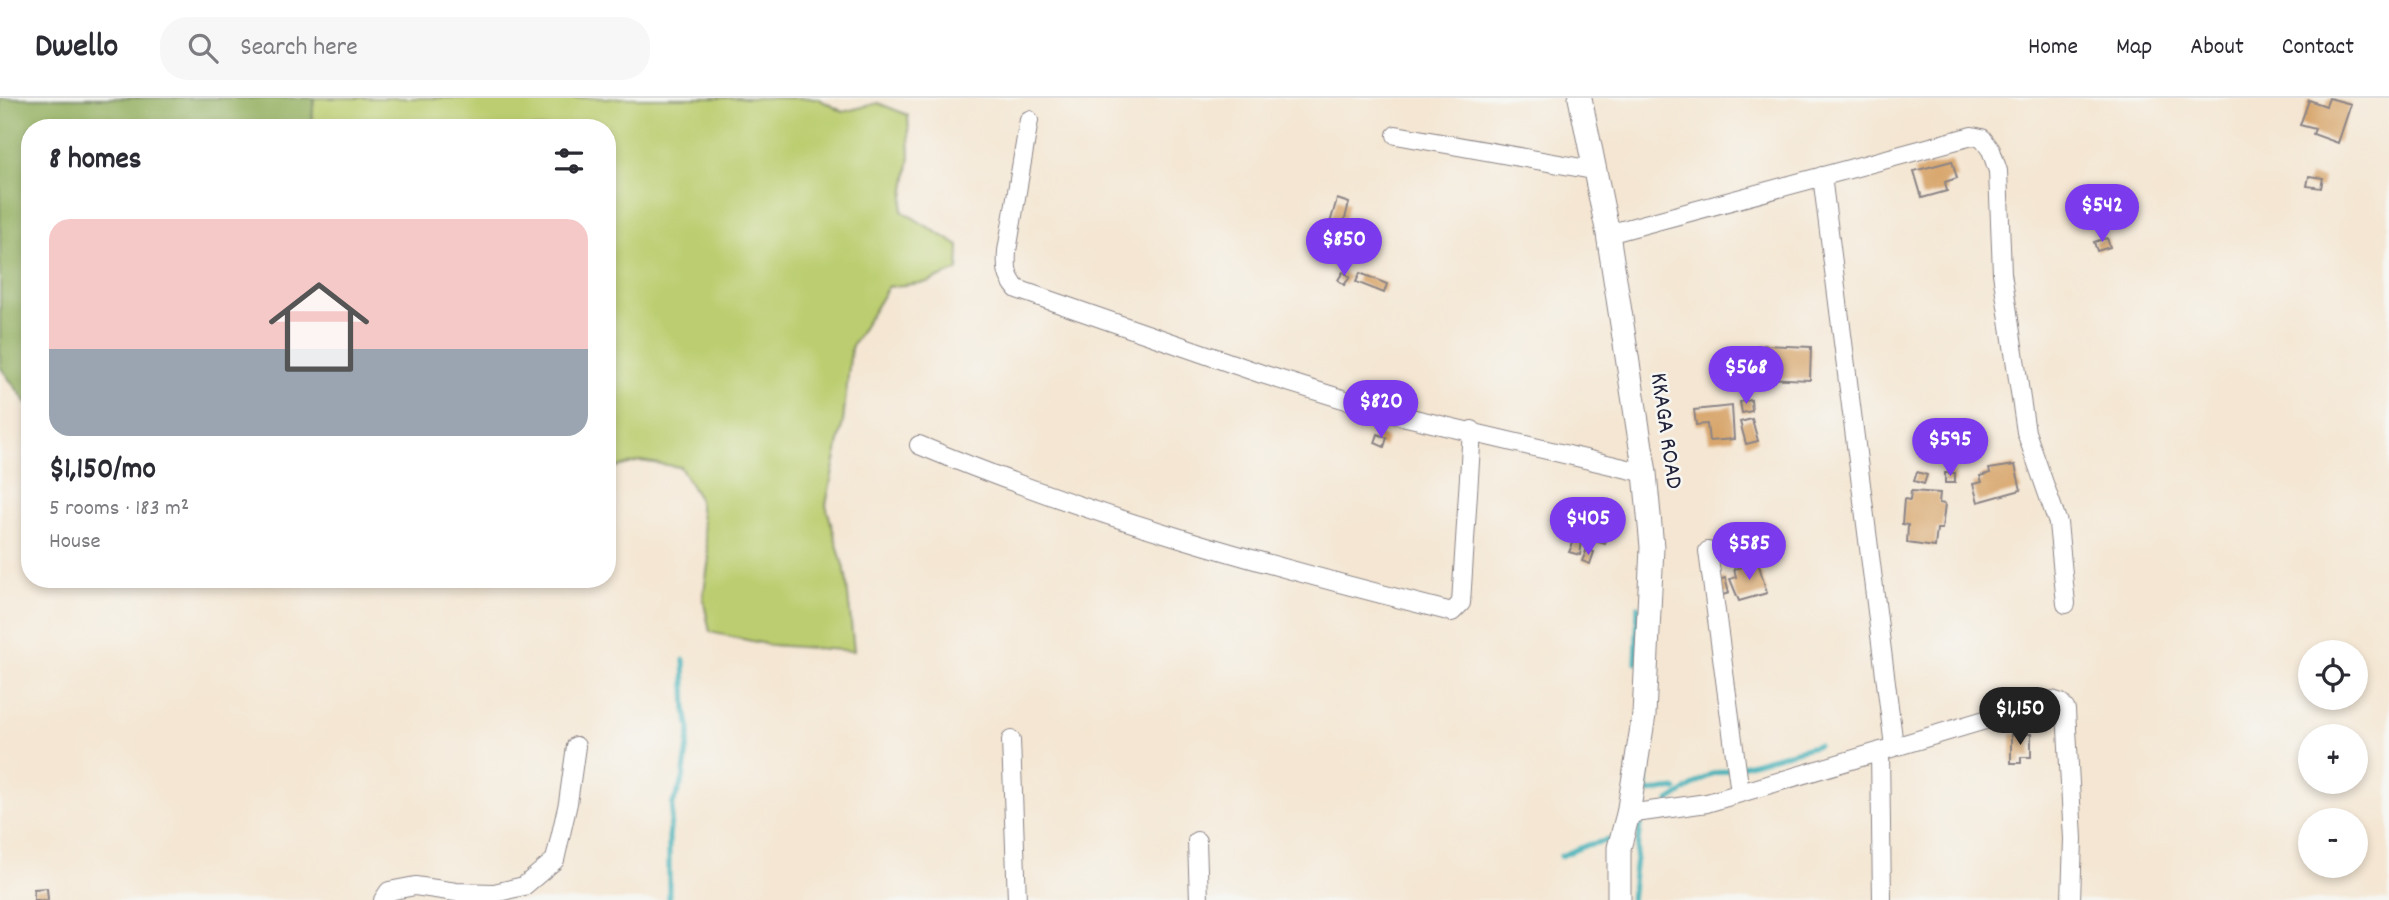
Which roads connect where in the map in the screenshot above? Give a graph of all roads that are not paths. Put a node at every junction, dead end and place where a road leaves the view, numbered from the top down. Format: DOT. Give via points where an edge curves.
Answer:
graph roads {
  1 [pos="1580,98"];
  2 [pos="1029,120"];
  3 [pos="1396,135"];
  4 [pos="1593,170"];
  5 [pos="1822,176"];
  6 [pos="1608,234"];
  7 [pos="1472,430"];
  8 [pos="919,445"];
  9 [pos="1645,473"];
  10 [pos="1708,551"];
  11 [pos="2066,604"];
  12 [pos="1011,740"];
  13 [pos="576,746"];
  14 [pos="1887,749"];
  15 [pos="1740,793"];
  16 [pos="1628,814"];
  17 [pos="1197,841"];
  18 [pos="383,900"];
  19 [pos="1017,900"];
  20 [pos="1199,900"];
  21 [pos="1619,900"];
  22 [pos="1882,900"];
  23 [pos="2071,900"];
  1 -- 4 [label="street, KKAGA ROAD"];
  2 -- 7 [label="street" via="1007,251 1006,268 1017,289 1262,374 1385,412"];
  3 -- 4 [label="street"];
  4 -- 6 [label="street, KKAGA ROAD"];
  5 -- 6 [label="street"];
  5 -- 11 [label="street" via="1972,136 1982,138 1991,150 1998,171 2002,273 2026,432 2058,523"];
  5 -- 14 [label="street"];
  6 -- 9 [label="street, KKAGA ROAD"];
  7 -- 8 [label="street" via="1461,603 1452,612 1204,547"];
  7 -- 9 [label="street"];
  9 -- 16 [label="street, KKAGA ROAD" via="1652,547 1645,689"];
  10 -- 15 [label="street"];
  12 -- 19 [label="street"];
  13 -- 18 [label="street" via="555,860 524,886 494,893 415,886 389,891"];
  14 -- 15 [label="street"];
  14 -- 22 [label="street"];
  14 -- 23 [label="street" via="2052,700 2061,703 2066,710 2073,839"];
  15 -- 16 [label="street" via="1707,803"];
  16 -- 21 [label="street, KKAGA ROAD" via="1619,848"];
  17 -- 20 [label="street"];
}
